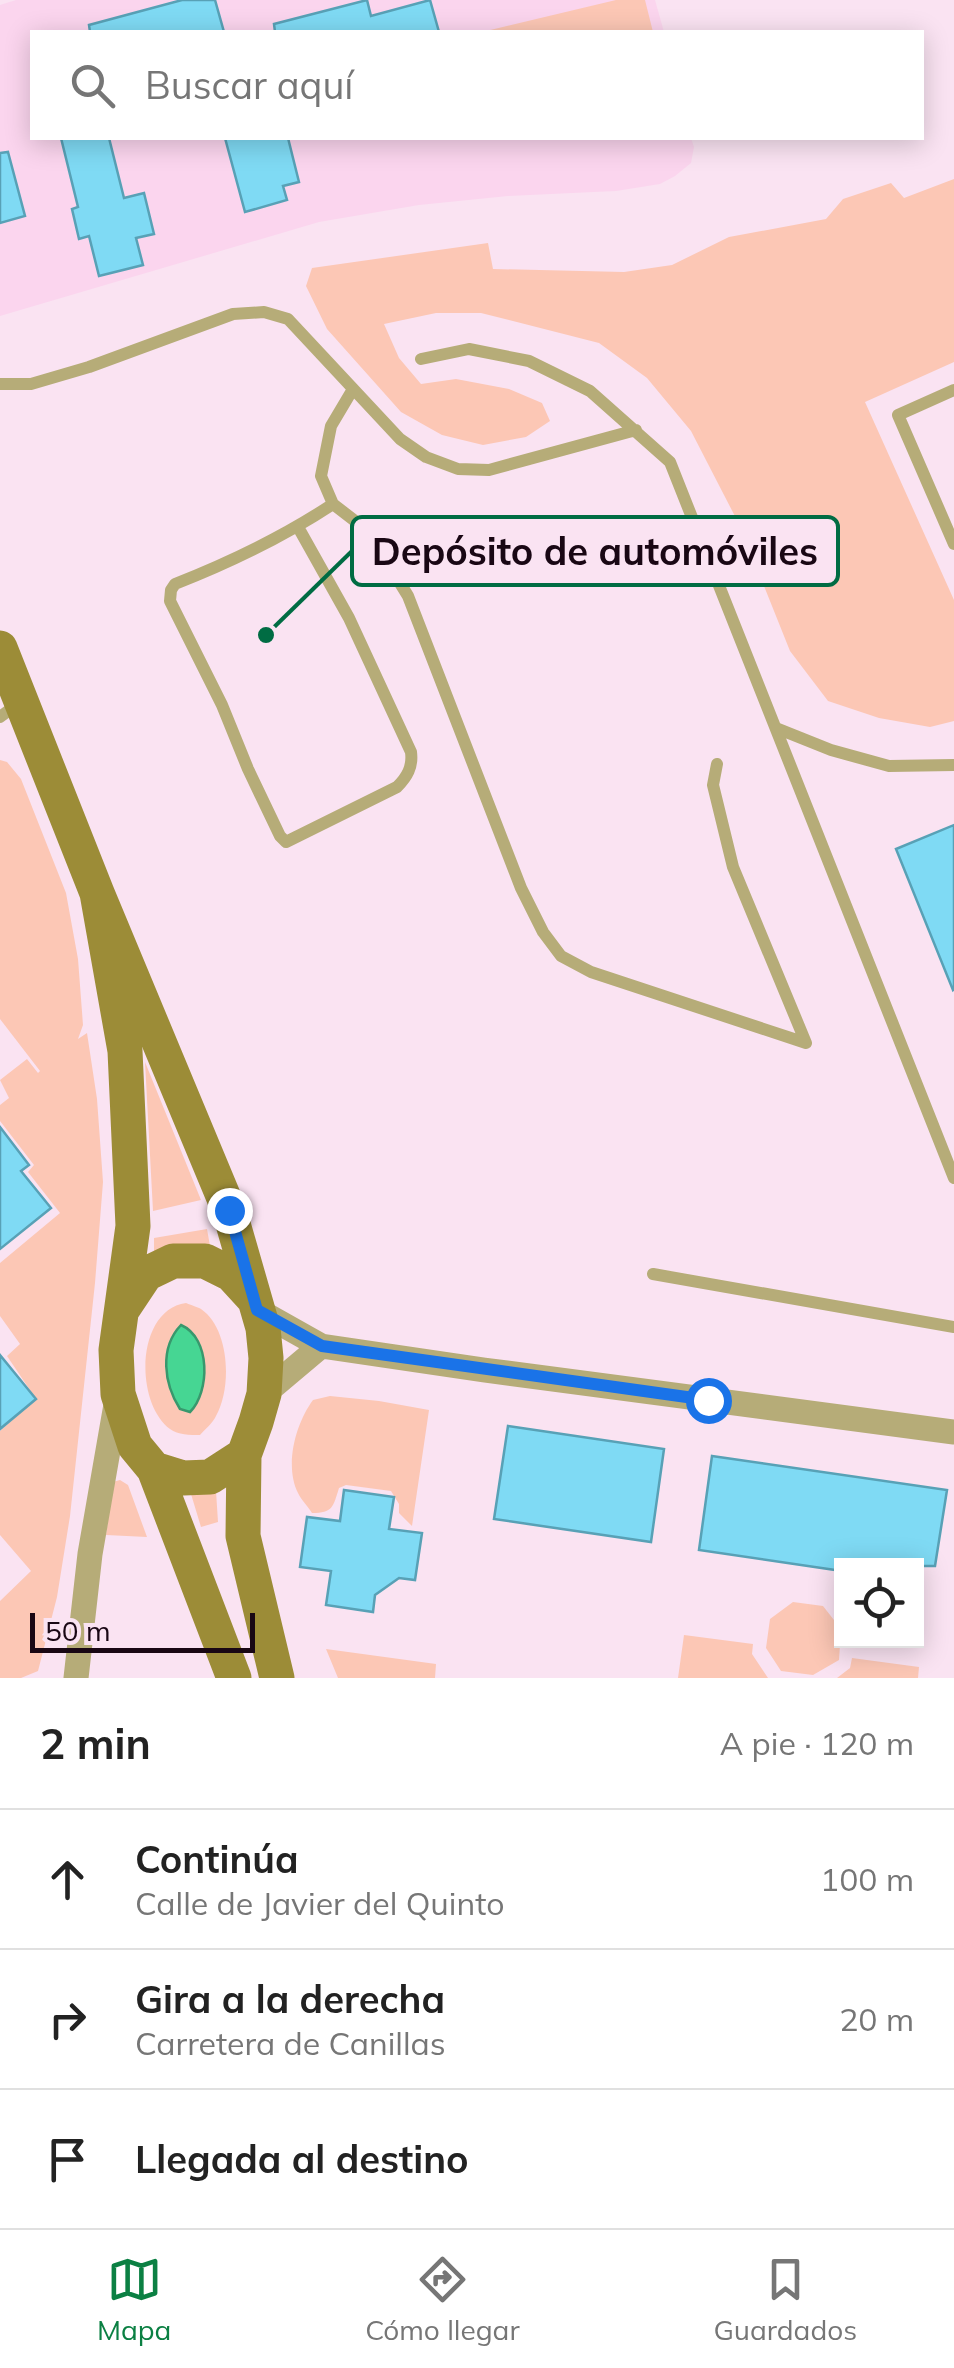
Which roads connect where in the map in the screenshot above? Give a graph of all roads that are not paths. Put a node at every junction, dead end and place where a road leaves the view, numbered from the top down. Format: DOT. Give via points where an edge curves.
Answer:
graph roads {
  1 [pos="421,359"];
  2 [pos="0,384"];
  3 [pos="353,389"];
  4 [pos="954,390"];
  5 [pos="636,430"];
  6 [pos="332,504"];
  7 [pos="298,526"];
  8 [pos="954,544"];
  9 [pos="0,648"];
  10 [pos="11,709"];
  11 [pos="776,728"];
  12 [pos="718,764"];
  13 [pos="954,765"];
  14 [pos="97,893"];
  15 [pos="954,1178"];
  16 [pos="654,1274"];
  17 [pos="255,1304"];
  18 [pos="123,1308"];
  19 [pos="954,1327"];
  20 [pos="322,1346"];
  21 [pos="118,1394"];
  22 [pos="264,1394"];
  23 [pos="954,1432"];
  24 [pos="244,1455"];
  25 [pos="154,1469"];
  26 [pos="76,1678"];
  27 [pos="234,1678"];
  28 [pos="277,1678"];
  1 -- 5 [label="lane" via="469,349 528,361 590,391"];
  2 -- 3 [label="lane" via="31,384 233,314 264,312 288,318"];
  3 -- 5 [label="lane" via="400,439 458,469 489,470"];
  3 -- 6 [label="lane" via="331,426 321,476"];
  4 -- 8 [label="lane" via="898,414"];
  5 -- 11 [label="lane" via="670,462"];
  6 -- 7 [label="lane"];
  6 -- 12 [label="lane" via="368,530 408,596 522,888 561,956 591,972 806,1043 734,867 713,785"];
  7 -- 7 [label="lane" via="175,584 170,601 286,842 397,787 412,762 348,618"];
  9 -- 10 [label="street"];
  10 -- 14 [label="street"];
  11 -- 13 [label="lane" via="889,766"];
  11 -- 15 [label="lane"];
  14 -- 17 [label="street" via="229,1210"];
  14 -- 18 [label="street" via="125,1051 132,1226"];
  16 -- 19 [label="lane"];
  17 -- 18 [label="street" via="231,1274 205,1261 173,1261 146,1274"];
  17 -- 20 [label="street"];
  17 -- 22 [label="street" via="266,1358"];
  18 -- 21 [label="street"];
  20 -- 22 [label="street"];
  20 -- 23 [label="street"];
  21 -- 25 [label="street" via="135,1446"];
  21 -- 26 [label="street"];
  22 -- 24 [label="street"];
  24 -- 25 [label="street" via="210,1477"];
  24 -- 28 [label="street" via="244,1536"];
  25 -- 27 [label="street"];
}
